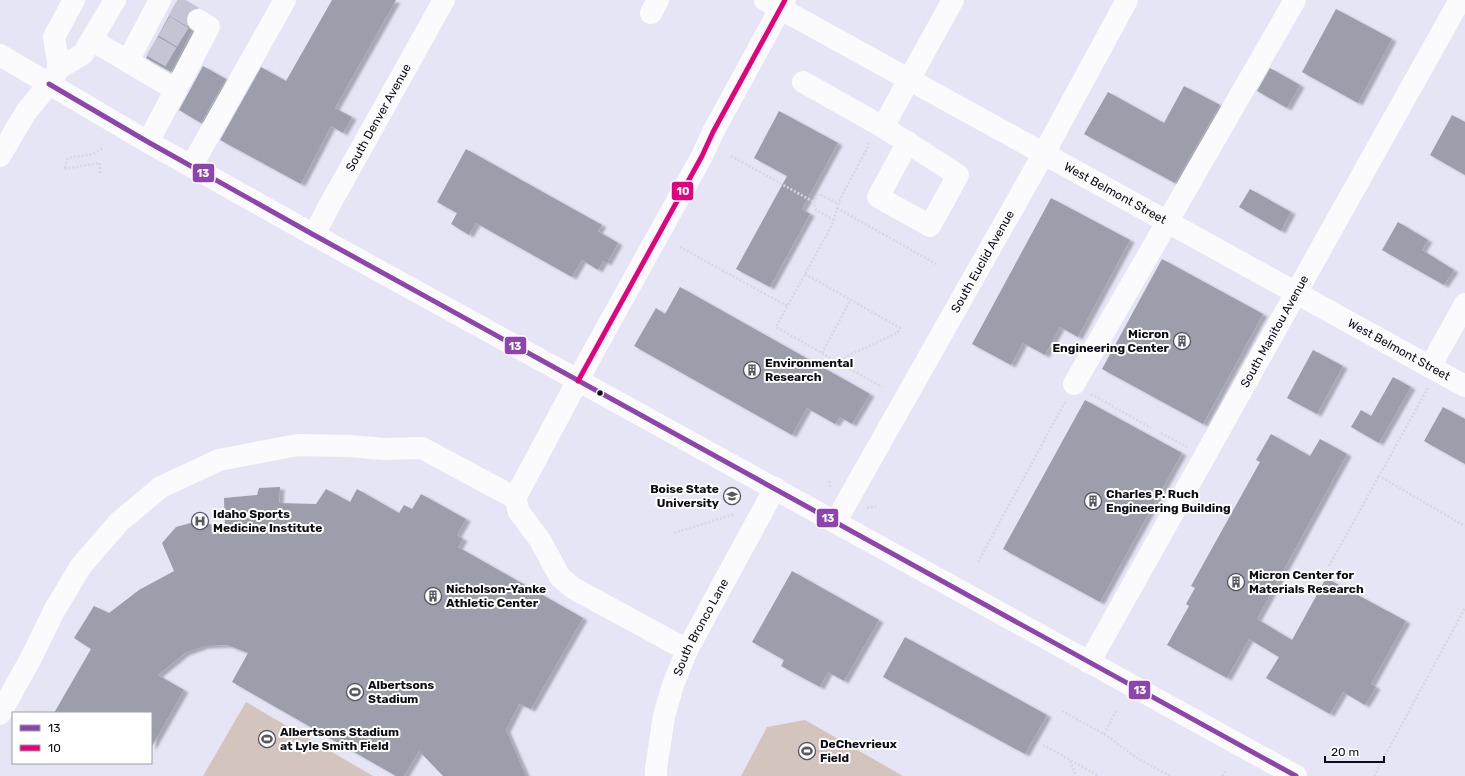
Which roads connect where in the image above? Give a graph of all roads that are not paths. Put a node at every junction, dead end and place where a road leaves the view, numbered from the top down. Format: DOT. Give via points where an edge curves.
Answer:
graph roads {
  1 [pos="74,0"];
  2 [pos="115,0"];
  3 [pos="285,0"];
  4 [pos="444,0"];
  5 [pos="953,0"];
  6 [pos="1128,0"];
  7 [pos="1295,0"];
  8 [pos="1460,0"];
  9 [pos="776,3"];
  10 [pos="162,10"];
  11 [pos="198,20"];
  12 [pos="92,40"];
  13 [pos="0,55"];
  14 [pos="128,61"];
  15 [pos="54,76"];
  16 [pos="909,80"];
  17 [pos="803,82"];
  18 [pos="176,90"];
  19 [pos="883,127"];
  20 [pos="148,142"];
  21 [pos="908,142"];
  22 [pos="1044,153"];
  23 [pos="0,156"];
  24 [pos="192,165"];
  25 [pos="1167,222"];
  26 [pos="314,235"];
  27 [pos="1296,293"];
  28 [pos="1465,304"];
  29 [pos="1434,369"];
  30 [pos="578,381"];
  31 [pos="1074,384"];
  32 [pos="1465,386"];
  33 [pos="775,488"];
  34 [pos="515,498"];
  35 [pos="836,521"];
  36 [pos="687,650"];
  37 [pos="1089,663"];
  38 [pos="0,714"];
  39 [pos="656,776"];
  40 [pos="1296,776"];
  1 -- 15 [label="street" via="54,37"];
  2 -- 12 [label="street"];
  3 -- 24 [label="street"];
  4 -- 26 [label="street, South Denver Avenue"];
  5 -- 16 [label="street"];
  6 -- 22 [label="street, South Euclid Avenue"];
  7 -- 25 [label="street"];
  8 -- 27 [label="street, South Manitou Avenue"];
  9 -- 16 [label="street, West Belmont Street"];
  9 -- 30 [label="street" via="702,156"];
  10 -- 14 [label="street" via="146,42"];
  11 -- 18 [label="street" via="209,26 193,43 182,64"];
  12 -- 14 [label="street"];
  12 -- 15 [label="street" via="83,54"];
  13 -- 15 [label="street"];
  14 -- 18 [label="street"];
  15 -- 20 [label="street"];
  15 -- 23 [label="street" via="26,112"];
  16 -- 19 [label="street"];
  16 -- 22 [label="street, West Belmont Street"];
  17 -- 19 [label="street"];
  18 -- 20 [label="street"];
  19 -- 21 [label="street"];
  20 -- 24 [label="street"];
  22 -- 25 [label="street, West Belmont Street"];
  22 -- 35 [label="street, South Euclid Avenue"];
  24 -- 26 [label="street"];
  25 -- 27 [label="street, West Belmont Street"];
  25 -- 31 [label="street"];
  26 -- 30 [label="street"];
  27 -- 29 [label="street, West Belmont Street"];
  27 -- 37 [label="street, South Manitou Avenue"];
  28 -- 29 [label="street"];
  29 -- 32 [label="street, West Belmont Street"];
  30 -- 33 [label="street"];
  30 -- 34 [label="street"];
  33 -- 35 [label="street"];
  33 -- 36 [label="street, South Bronco Lane"];
  34 -- 36 [label="street" via="519,512 540,540 560,577 573,588"];
  34 -- 38 [label="street" via="422,448 297,445 219,460 161,487 119,522 81,566 54,611"];
  35 -- 37 [label="street"];
  36 -- 39 [label="street, South Bronco Lane" via="664,716"];
  37 -- 40 [label="street"];
}
